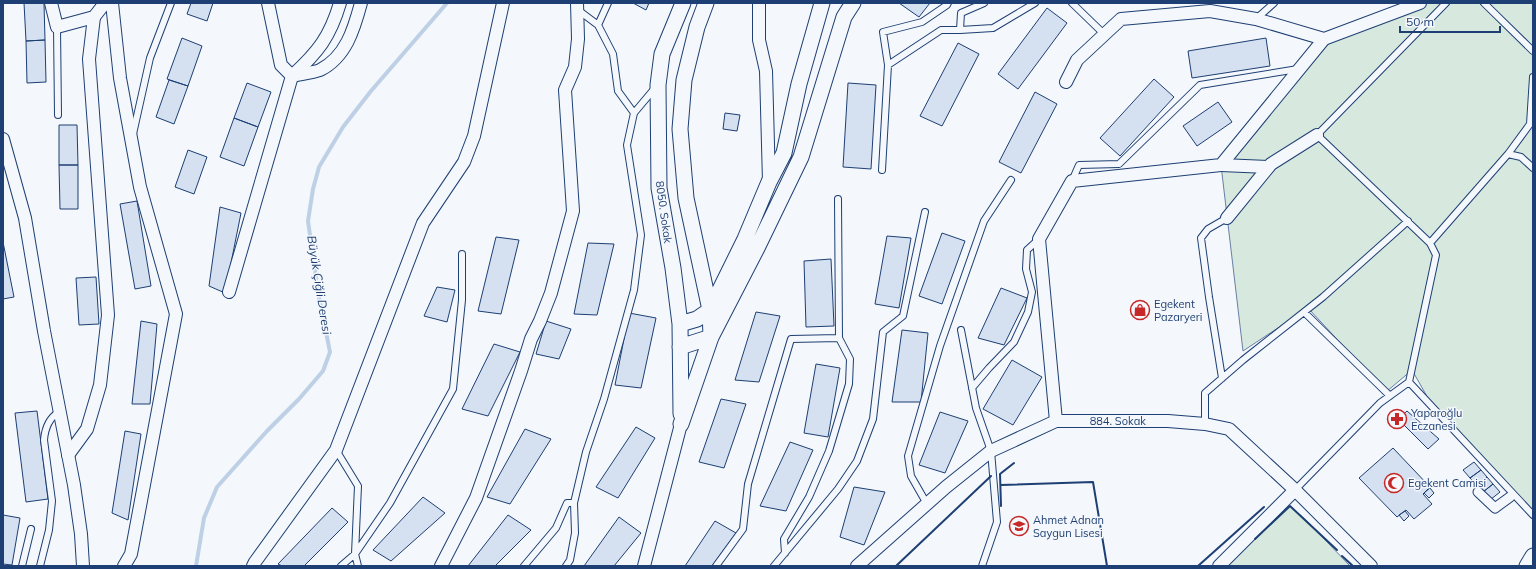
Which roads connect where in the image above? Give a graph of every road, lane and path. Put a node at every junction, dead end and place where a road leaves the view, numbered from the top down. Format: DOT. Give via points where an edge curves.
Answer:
graph roads {
  1 [pos="51,3"];
  2 [pos="105,3"];
  3 [pos="112,3"];
  4 [pos="170,3"];
  5 [pos="268,3"];
  6 [pos="340,3"];
  7 [pos="361,3"];
  8 [pos="503,3"];
  9 [pos="608,3"];
  10 [pos="683,3"];
  11 [pos="706,3"];
  12 [pos="759,3"];
  13 [pos="822,3"];
  14 [pos="853,3"];
  15 [pos="948,3"];
  16 [pos="984,3"];
  17 [pos="1035,3"];
  18 [pos="1072,3"];
  19 [pos="1274,3"];
  20 [pos="1420,3"];
  21 [pos="1446,3"];
  22 [pos="1484,3"];
  23 [pos="577,7"];
  24 [pos="94,18"];
  25 [pos="1256,19"];
  26 [pos="598,25"];
  27 [pos="57,27"];
  28 [pos="960,30"];
  29 [pos="1104,34"];
  30 [pos="1324,39"];
  31 [pos="1533,51"];
  32 [pos="888,65"];
  33 [pos="1299,69"];
  34 [pos="292,76"];
  35 [pos="1533,77"];
  36 [pos="1066,82"];
  37 [pos="658,85"];
  38 [pos="634,113"];
  39 [pos="58,115"];
  40 [pos="1317,135"];
  41 [pos="3,140"];
  42 [pos="132,142"];
  43 [pos="1508,154"];
  44 [pos="1221,165"];
  45 [pos="1268,167"];
  46 [pos="1533,168"];
  47 [pos="882,170"];
  48 [pos="1011,180"];
  49 [pos="1072,181"];
  50 [pos="769,182"];
  51 [pos="838,198"];
  52 [pos="925,212"];
  53 [pos="1226,218"];
  54 [pos="1408,221"];
  55 [pos="1039,239"];
  56 [pos="1430,243"];
  57 [pos="462,254"];
  58 [pos="229,292"];
  59 [pos="710,310"];
  60 [pos="1304,312"];
  61 [pos="680,324"];
  62 [pos="961,330"];
  63 [pos="711,337"];
  64 [pos="839,338"];
  65 [pos="680,348"];
  66 [pos="1222,378"];
  67 [pos="1409,382"];
  68 [pos="972,388"];
  69 [pos="1390,396"];
  70 [pos="59,412"];
  71 [pos="1056,421"];
  72 [pos="681,424"];
  73 [pos="1204,424"];
  74 [pos="336,450"];
  75 [pos="992,451"];
  76 [pos="68,455"];
  77 [pos="1295,490"];
  78 [pos="1478,492"];
  79 [pos="1510,497"];
  80 [pos="574,503"];
  81 [pos="927,504"];
  82 [pos="1533,514"];
  83 [pos="31,529"];
  84 [pos="785,553"];
  85 [pos="355,554"];
  86 [pos="1533,556"];
  87 [pos="22,566"];
  88 [pos="40,566"];
  89 [pos="83,566"];
  90 [pos="124,566"];
  91 [pos="254,566"];
  92 [pos="341,566"];
  93 [pos="358,566"];
  94 [pos="442,566"];
  95 [pos="524,566"];
  96 [pos="566,566"];
  97 [pos="644,566"];
  98 [pos="716,566"];
  99 [pos="774,566"];
  100 [pos="857,566"];
  101 [pos="982,566"];
  102 [pos="1219,566"];
  103 [pos="1371,566"];
  104 [pos="1527,566"];
  1 -- 27 [label="street"];
  2 -- 24 [label="street"];
  3 -- 42 [label="street" via="120,78"];
  4 -- 42 [label="lane" via="150,58"];
  5 -- 34 [label="street" via="281,65"];
  6 -- 34 [label="street" via="327,37 310,59"];
  7 -- 34 [label="street" via="341,54 320,70"];
  8 -- 74 [label="street" via="474,136 464,162 423,223"];
  9 -- 26 [label="lane"];
  10 -- 37 [label="street, 8050. Sokak" via="662,54"];
  11 -- 59 [label="street" via="697,27 684,80 680,129 686,198"];
  12 -- 50 [label="street" via="758,40 766,71"];
  13 -- 50 [label="street" via="799,84 784,153"];
  14 -- 63 [label="street" via="844,17 801,157"];
  15 -- 32 [label="lane" via="922,22 883,32"];
  16 -- 28 [label="lane" via="961,14"];
  17 -- 28 [label="lane" via="993,28"];
  18 -- 29 [label="lane"];
  19 -- 25 [label="lane"];
  20 -- 30 [label="street"];
  21 -- 40 [label="lane"];
  22 -- 31 [label="lane"];
  23 -- 26 [label="lane"];
  23 -- 94 [label="street" via="578,39 575,66 565,90 573,211 550,293 531,339 476,498"];
  24 -- 27 [label="street"];
  24 -- 76 [label="street" via="89,59 108,315 100,385 87,429"];
  25 -- 29 [label="street" via="1210,11 1121,19"];
  25 -- 30 [label="street"];
  26 -- 38 [label="lane" via="613,54 618,91"];
  27 -- 39 [label="lane"];
  28 -- 32 [label="lane" via="941,30"];
  29 -- 36 [label="street" via="1077,60"];
  30 -- 33 [label="street"];
  32 -- 47 [label="lane"];
  33 -- 44 [label="street"];
  33 -- 49 [label="lane" via="1200,85 1120,164 1079,165"];
  34 -- 58 [label="street"];
  35 -- 43 [label="lane" via="1530,124"];
  37 -- 38 [label="lane"];
  37 -- 61 [label="street, 8050. Sokak" via="659,188"];
  38 -- 80 [label="lane" via="627,145 641,235 634,290 604,399 586,452"];
  40 -- 45 [label="street"];
  40 -- 54 [label="lane"];
  41 -- 70 [label="street" via="25,218"];
  42 -- 90 [label="street" via="140,187 176,314 131,554"];
  43 -- 46 [label="lane" via="1521,157"];
  43 -- 56 [label="lane"];
  44 -- 45 [label="street"];
  44 -- 49 [label="street"];
  45 -- 53 [label="street"];
  48 -- 81 [label="lane" via="984,222 940,346 908,456 911,476"];
  49 -- 55 [label="street"];
  50 -- 59 [label="street" via="745,239"];
  51 -- 64 [label="lane"];
  52 -- 84 [label="lane" via="903,316 883,332 873,419 857,461 838,489"];
  53 -- 66 [label="lane" via="1208,229 1201,238"];
  54 -- 56 [label="lane"];
  54 -- 60 [label="lane"];
  55 -- 68 [label="lane" via="1027,250 1026,269 1032,292 1028,312 1014,342"];
  55 -- 71 [label="street"];
  56 -- 67 [label="lane" via="1436,255"];
  57 -- 85 [label="lane" via="462,300 453,388 390,503"];
  59 -- 61 [label="street" via="697,319"];
  59 -- 63 [label="street"];
  60 -- 66 [label="lane"];
  60 -- 69 [label="lane"];
  61 -- 65 [label="street, 8050. Sokak"];
  62 -- 68 [label="lane"];
  63 -- 65 [label="street"];
  63 -- 72 [label="street"];
  64 -- 84 [label="lane" via="850,359 849,384 829,451 809,497 784,539"];
  64 -- 98 [label="lane" via="791,339 748,484 743,529"];
  65 -- 72 [label="street, 8050. Sokak"];
  66 -- 73 [label="lane" via="1205,393"];
  67 -- 69 [label="lane"];
  67 -- 82 [label="lane"];
  68 -- 75 [label="lane" via="976,408"];
  69 -- 77 [label="lane" via="1380,403"];
  70 -- 76 [label="street"];
  70 -- 88 [label="lane" via="53,415 44,434 52,501 47,543"];
  71 -- 73 [label="street, 884. Sokak" via="1168,421"];
  71 -- 75 [label="street, 884. Sokak"];
  72 -- 97 [label="street"];
  73 -- 77 [label="street, 884. Sokak" via="1229,429"];
  74 -- 85 [label="lane" via="358,486"];
  74 -- 91 [label="street"];
  75 -- 81 [label="street, 884. Sokak"];
  75 -- 101 [label="lane" via="997,522"];
  76 -- 89 [label="street" via="81,534"];
  77 -- 102 [label="street"];
  77 -- 103 [label="street, 884. Sokak"];
  78 -- 79 [label="street" via="1495,508"];
  80 -- 95 [label="lane" via="567,503 556,528"];
  80 -- 96 [label="lane" via="575,533 570,560"];
  81 -- 100 [label="street, 884. Sokak"];
  83 -- 87 [label="lane"];
  84 -- 99 [label="lane"];
  85 -- 92 [label="lane"];
  85 -- 93 [label="lane"];
  86 -- 104 [label="street"];
}
